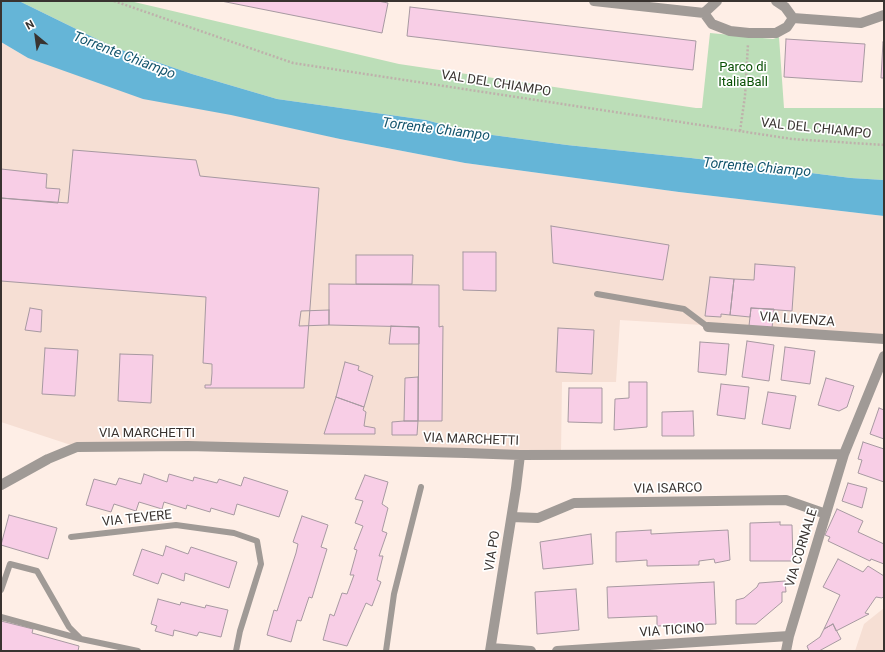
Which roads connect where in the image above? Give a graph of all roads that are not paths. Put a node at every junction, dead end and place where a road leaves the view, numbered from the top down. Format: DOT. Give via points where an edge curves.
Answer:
graph roads {
  1 [pos="594,1"];
  2 [pos="717,1"];
  3 [pos="776,1"];
  4 [pos="704,13"];
  5 [pos="884,15"];
  6 [pos="793,18"];
  7 [pos="597,294"];
  8 [pos="708,327"];
  9 [pos="884,339"];
  10 [pos="884,356"];
  11 [pos="844,454"];
  12 [pos="520,455"];
  13 [pos="1,485"];
  14 [pos="421,487"];
  15 [pos="826,514"];
  16 [pos="512,517"];
  17 [pos="71,537"];
  18 [pos="1,590"];
  19 [pos="1,617"];
  20 [pos="789,636"];
  21 [pos="82,639"];
  22 [pos="490,649"];
  23 [pos="138,651"];
  24 [pos="236,651"];
  25 [pos="386,651"];
  26 [pos="531,651"];
  27 [pos="557,651"];
  28 [pos="786,651"];
  1 -- 4 [label="street"];
  2 -- 4 [label="street"];
  3 -- 6 [label="street"];
  4 -- 6 [label="street" via="712,24 749,33 776,33 787,27"];
  5 -- 6 [label="street" via="861,23"];
  7 -- 8 [label="lane" via="684,309"];
  8 -- 9 [label="street, VIA LIVENZA"];
  10 -- 11 [label="street"];
  11 -- 12 [label="street, VIA MARCHETTI"];
  11 -- 15 [label="street, VIA CORNALE"];
  12 -- 13 [label="street, VIA MARCHETTI" via="188,446 77,447 48,458"];
  12 -- 16 [label="street, VIA PO"];
  14 -- 25 [label="lane" via="394,594"];
  15 -- 16 [label="street, VIA ISARCO" via="786,500 574,503 538,518"];
  15 -- 20 [label="street, VIA CORNALE"];
  16 -- 22 [label="street, VIA PO"];
  17 -- 24 [label="lane, VIA TEVERE" via="176,525 234,533 257,541 261,564"];
  18 -- 21 [label="lane" via="10,564 37,571 69,627"];
  19 -- 21 [label="lane"];
  20 -- 27 [label="street, VIA TICINO"];
  20 -- 28 [label="street, VIA CORNALE"];
  21 -- 23 [label="lane"];
  22 -- 26 [label="street"];
}
